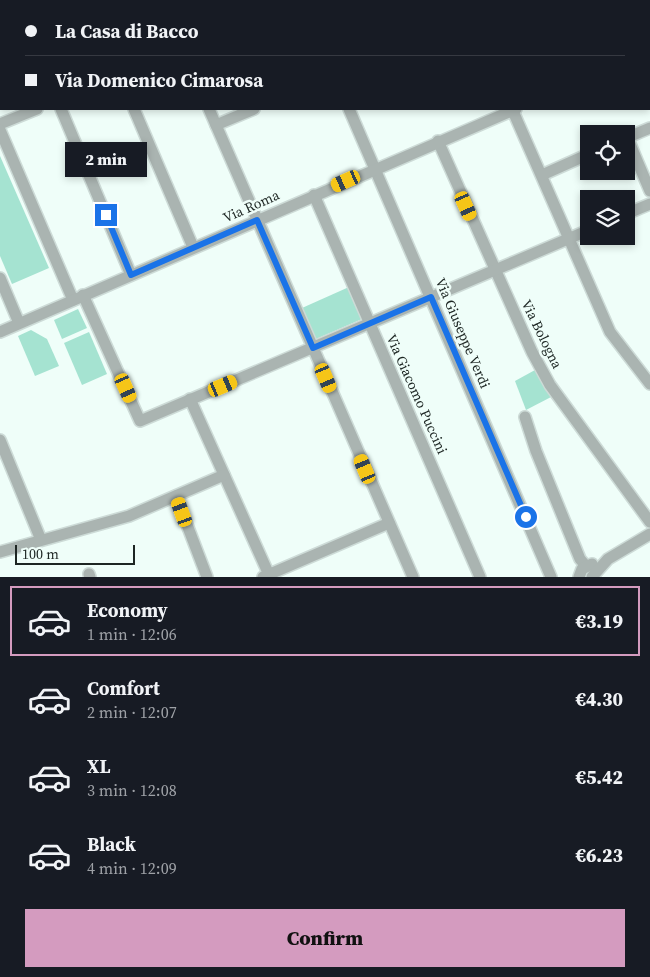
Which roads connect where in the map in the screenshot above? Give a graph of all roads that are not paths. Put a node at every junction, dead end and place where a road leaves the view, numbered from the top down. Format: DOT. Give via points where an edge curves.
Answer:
graph roads {
  1 [pos="35,110"];
  2 [pos="61,110"];
  3 [pos="134,110"];
  4 [pos="209,110"];
  5 [pos="251,110"];
  6 [pos="349,110"];
  7 [pos="511,110"];
  8 [pos="513,110"];
  9 [pos="0,124"];
  10 [pos="216,124"];
  11 [pos="650,128"];
  12 [pos="0,130"];
  13 [pos="635,135"];
  14 [pos="438,142"];
  15 [pos="635,156"];
  16 [pos="580,158"];
  17 [pos="375,168"];
  18 [pos="542,175"];
  19 [pos="650,191"];
  20 [pos="314,195"];
  21 [pos="650,204"];
  22 [pos="635,210"];
  23 [pos="257,220"];
  24 [pos="580,234"];
  25 [pos="570,239"];
  26 [pos="193,248"];
  27 [pos="495,270"];
  28 [pos="131,275"];
  29 [pos="0,278"];
  30 [pos="431,297"];
  31 [pos="78,298"];
  32 [pos="19,323"];
  33 [pos="370,324"];
  34 [pos="0,332"];
  35 [pos="313,348"];
  36 [pos="650,384"];
  37 [pos="190,399"];
  38 [pos="525,417"];
  39 [pos="0,440"];
  40 [pos="224,475"];
  41 [pos="176,496"];
  42 [pos="650,522"];
  43 [pos="389,523"];
  44 [pos="650,534"];
  45 [pos="42,540"];
  46 [pos="0,552"];
  47 [pos="608,559"];
  48 [pos="586,566"];
  49 [pos="552,575"];
  50 [pos="267,576"];
  51 [pos="207,577"];
  52 [pos="412,577"];
  53 [pos="480,577"];
  54 [pos="579,577"];
  55 [pos="592,577"];
  1 -- 9 [label="street"];
  2 -- 28 [label="street"];
  3 -- 26 [label="street"];
  4 -- 10 [label="street"];
  5 -- 10 [label="street"];
  6 -- 17 [label="street, Via Giuseppe Verdi"];
  7 -- 14 [label="street, Via Roma"];
  8 -- 18 [label="street"];
  10 -- 23 [label="street"];
  11 -- 13 [label="street"];
  12 -- 31 [label="street"];
  14 -- 17 [label="street, Via Roma"];
  14 -- 27 [label="street, Via Bologna"];
  15 -- 19 [label="street"];
  16 -- 18 [label="street"];
  17 -- 20 [label="street, Via Roma"];
  17 -- 30 [label="street, Via Giuseppe Verdi"];
  18 -- 25 [label="street"];
  20 -- 23 [label="street, Via Roma"];
  20 -- 33 [label="street, Via Giacomo Puccini"];
  21 -- 22 [label="street"];
  23 -- 26 [label="street, Via Roma"];
  23 -- 35 [label="street"];
  24 -- 25 [label="street"];
  25 -- 27 [label="street"];
  25 -- 36 [label="street" via="610,332"];
  26 -- 28 [label="street, Via Roma"];
  27 -- 30 [label="street"];
  27 -- 42 [label="street, Via Bologna" via="550,385"];
  28 -- 31 [label="street, Via Roma"];
  29 -- 32 [label="street"];
  30 -- 33 [label="street"];
  30 -- 49 [label="street, Via Giuseppe Verdi"];
  31 -- 32 [label="street, Via Roma"];
  31 -- 37 [label="street" via="140,421"];
  32 -- 34 [label="street, Via Roma"];
  33 -- 35 [label="street"];
  33 -- 53 [label="street, Via Giacomo Puccini"];
  35 -- 37 [label="street"];
  35 -- 43 [label="street"];
  37 -- 40 [label="street"];
  38 -- 48 [label="street" via="575,549"];
  39 -- 45 [label="street"];
  40 -- 41 [label="street"];
  40 -- 50 [label="street"];
  41 -- 45 [label="street" via="129,516"];
  41 -- 51 [label="street"];
  43 -- 50 [label="street"];
  43 -- 52 [label="street"];
  44 -- 47 [label="street"];
  45 -- 46 [label="street"];
  47 -- 48 [label="street"];
  47 -- 55 [label="street"];
  48 -- 54 [label="street"];
}
